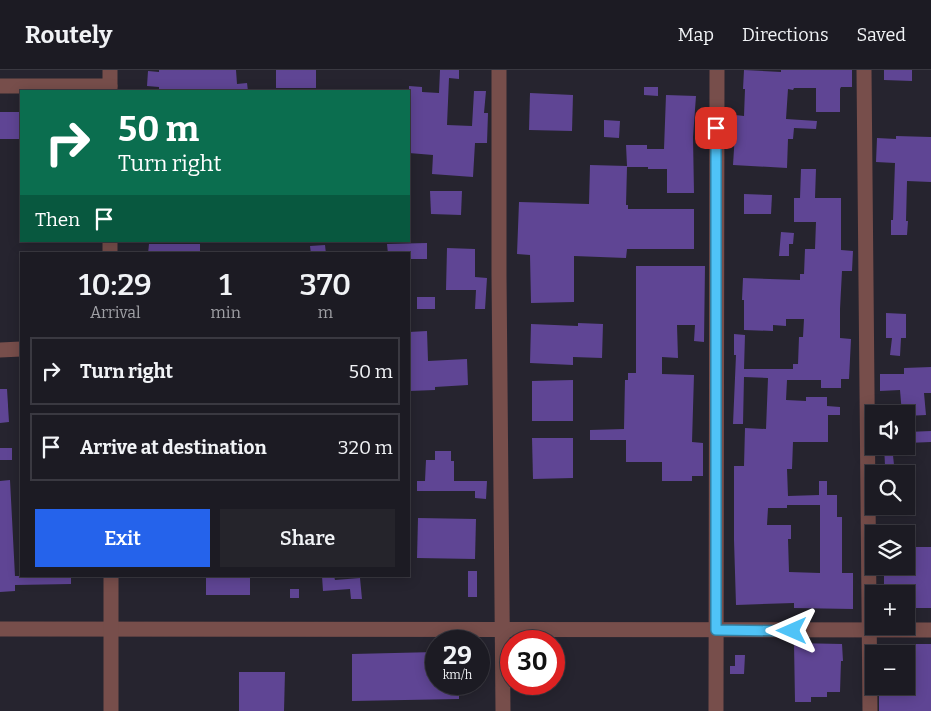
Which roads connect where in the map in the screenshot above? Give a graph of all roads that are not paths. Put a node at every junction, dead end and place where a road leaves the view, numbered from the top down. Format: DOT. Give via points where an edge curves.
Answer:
graph roads {
  1 [pos="110,70"];
  2 [pos="499,70"];
  3 [pos="717,70"];
  4 [pos="864,70"];
  5 [pos="0,86"];
  6 [pos="110,89"];
  7 [pos="20,349"];
  8 [pos="0,350"];
  9 [pos="111,577"];
  10 [pos="869,585"];
  11 [pos="0,629"];
  12 [pos="111,630"];
  13 [pos="500,630"];
  14 [pos="503,630"];
  15 [pos="565,630"];
  16 [pos="716,630"];
  17 [pos="915,630"];
  18 [pos="931,630"];
  19 [pos="865,631"];
  20 [pos="869,635"];
  21 [pos="503,695"];
  22 [pos="111,711"];
  23 [pos="503,711"];
  24 [pos="716,711"];
  25 [pos="870,711"];
  1 -- 6 [label="street"];
  2 -- 14 [label="street"];
  3 -- 16 [label="street"];
  4 -- 10 [label="street"];
  5 -- 6 [label="street"];
  7 -- 8 [label="street"];
  9 -- 12 [label="street"];
  11 -- 12 [label="street"];
  12 -- 13 [label="street"];
  12 -- 22 [label="street"];
  15 -- 16 [label="street"];
  16 -- 19 [label="street"];
  16 -- 24 [label="street"];
  17 -- 18 [label="street"];
  20 -- 25 [label="street"];
  21 -- 23 [label="street"];
}
